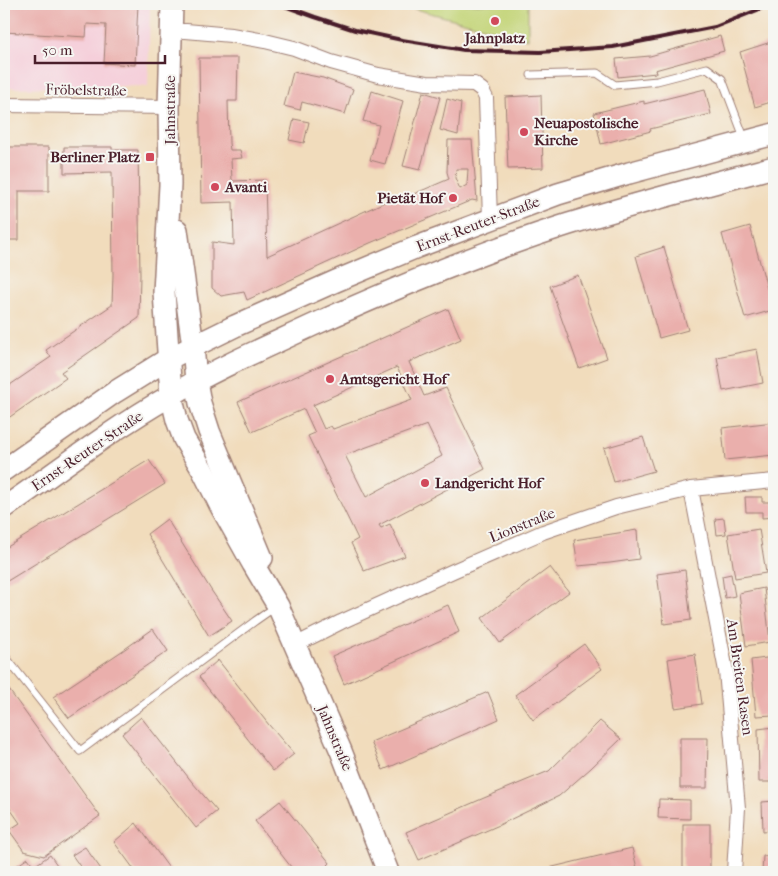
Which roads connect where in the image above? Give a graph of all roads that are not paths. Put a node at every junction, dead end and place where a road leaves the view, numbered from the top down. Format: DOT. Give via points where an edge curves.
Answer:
graph roads {
  1 [pos="172,4"];
  2 [pos="171,31"];
  3 [pos="531,75"];
  4 [pos="4,105"];
  5 [pos="169,107"];
  6 [pos="774,134"];
  7 [pos="746,142"];
  8 [pos="774,167"];
  9 [pos="170,185"];
  10 [pos="490,219"];
  11 [pos="193,346"];
  12 [pos="168,359"];
  13 [pos="196,381"];
  14 [pos="171,395"];
  15 [pos="4,470"];
  16 [pos="774,481"];
  17 [pos="691,489"];
  18 [pos="4,508"];
  19 [pos="278,606"];
  20 [pos="295,645"];
  21 [pos="4,655"];
  22 [pos="388,872"];
  23 [pos="734,872"];
  1 -- 2 [label="main road, Jahnstraße"];
  2 -- 5 [label="main road, Jahnstraße"];
  2 -- 10 [label="street" via="265,41 378,75 427,83 474,84 486,98"];
  3 -- 7 [label="lane" via="597,73 616,85 657,81 707,68 722,80"];
  4 -- 5 [label="street, Fröbelstraße"];
  5 -- 9 [label="main road, Jahnstraße"];
  6 -- 7 [label="main road, Ernst-Reuter-Straße"];
  7 -- 10 [label="main road, Ernst-Reuter-Straße" via="558,194"];
  8 -- 13 [label="main road, Ernst-Reuter-Straße" via="576,222 480,256 347,310"];
  9 -- 11 [label="main road, Jahnstraße"];
  9 -- 12 [label="main road, Jahnstraße" via="164,292"];
  10 -- 11 [label="main road, Ernst-Reuter-Straße" via="354,273"];
  11 -- 12 [label="main road"];
  11 -- 13 [label="main road"];
  12 -- 14 [label="main road"];
  12 -- 15 [label="main road, Ernst-Reuter-Straße"];
  13 -- 14 [label="main road"];
  13 -- 19 [label="main road, Jahnstraße" via="207,426 257,544"];
  14 -- 18 [label="main road, Ernst-Reuter-Straße"];
  14 -- 19 [label="main road, Jahnstraße" via="184,439"];
  16 -- 17 [label="street, Lionstraße"];
  17 -- 20 [label="street, Lionstraße" via="616,507 543,532"];
  17 -- 23 [label="street, Am Breiten Rasen" via="726,671 738,808"];
  19 -- 20 [label="main road, Jahnstraße"];
  19 -- 21 [label="lane" via="80,751"];
  20 -- 22 [label="main road, Jahnstraße"];
}
